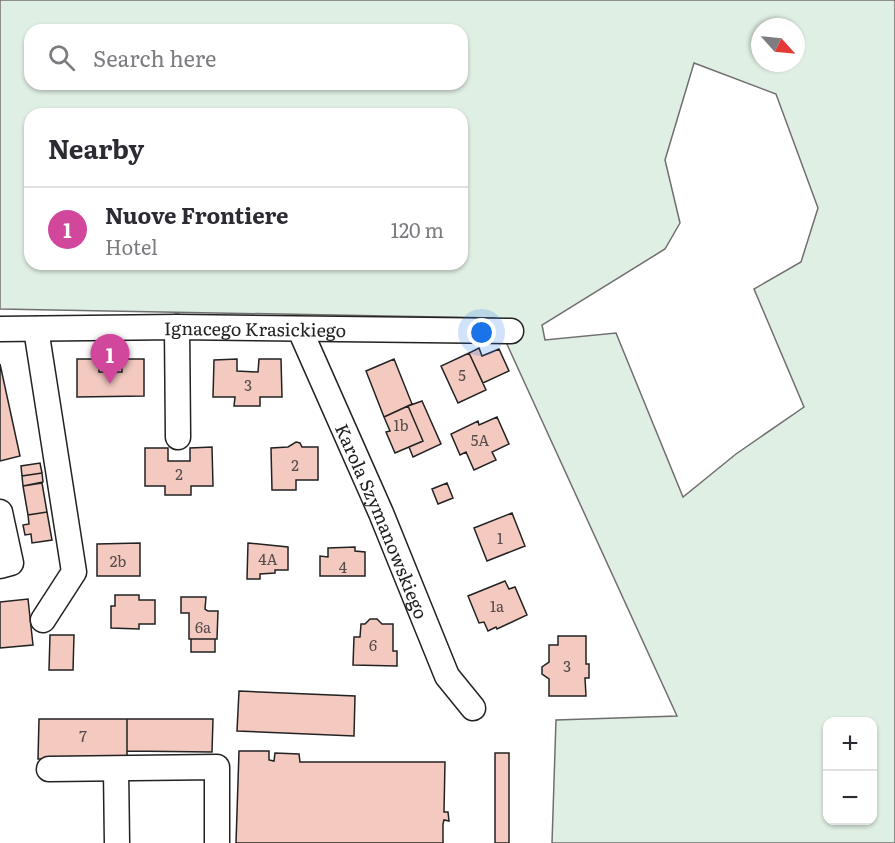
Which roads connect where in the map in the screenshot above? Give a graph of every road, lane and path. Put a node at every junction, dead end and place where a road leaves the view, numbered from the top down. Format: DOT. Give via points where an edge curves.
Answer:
graph roads {
  1 [pos="177,327"];
  2 [pos="0,329"];
  3 [pos="36,329"];
  4 [pos="300,330"];
  5 [pos="511,331"];
  6 [pos="178,438"];
  7 [pos="0,512"];
  8 [pos="0,566"];
  9 [pos="43,620"];
  10 [pos="473,708"];
  11 [pos="116,768"];
  12 [pos="49,770"];
  13 [pos="117,843"];
  14 [pos="217,843"];
  1 -- 3 [label="street, Ignacego Krasickiego"];
  1 -- 4 [label="street, Ignacego Krasickiego"];
  1 -- 6 [label="street"];
  2 -- 3 [label="street, Ignacego Krasickiego"];
  3 -- 9 [label="street" via="74,572"];
  4 -- 5 [label="street, Ignacego Krasickiego"];
  4 -- 10 [label="street, Karola Szymanowskiego" via="447,676"];
  7 -- 8 [label="street" via="11,563"];
  11 -- 12 [label="street"];
  11 -- 13 [label="street"];
  11 -- 14 [label="street" via="217,767"];
}
